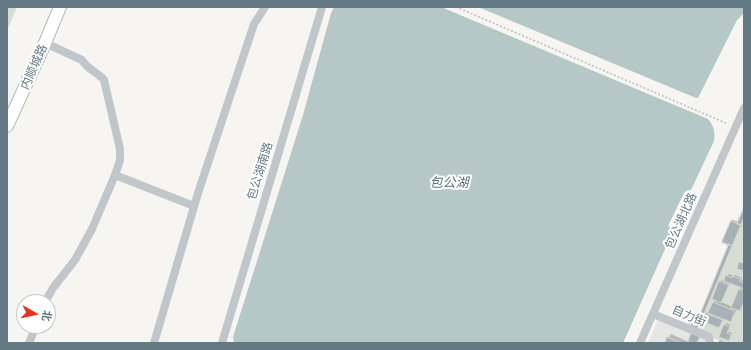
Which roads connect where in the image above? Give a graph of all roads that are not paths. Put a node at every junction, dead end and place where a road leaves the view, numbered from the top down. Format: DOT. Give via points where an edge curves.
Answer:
graph roads {
  1 [pos="60,7"];
  2 [pos="265,7"];
  3 [pos="320,7"];
  4 [pos="45,43"];
  5 [pos="744,108"];
  6 [pos="7,126"];
  7 [pos="736,127"];
  8 [pos="744,130"];
  9 [pos="115,175"];
  10 [pos="194,206"];
  11 [pos="50,294"];
  12 [pos="653,314"];
  13 [pos="222,341"];
  14 [pos="154,343"];
  15 [pos="640,343"];
  16 [pos="710,343"];
  1 -- 4 [label="street, 内顺城路"];
  2 -- 10 [label="street" via="254,24"];
  3 -- 13 [label="street, 包公湖南路"];
  4 -- 6 [label="street, 内顺城路"];
  4 -- 9 [label="street" via="82,60 104,80 120,149 120,160"];
  5 -- 7 [label="street, 包公湖北路"];
  7 -- 8 [label="street"];
  7 -- 12 [label="street, 包公湖北路"];
  9 -- 10 [label="street"];
  9 -- 11 [label="street" via="75,260"];
  10 -- 14 [label="street"];
  12 -- 15 [label="street, 包公湖北路"];
  12 -- 16 [label="street, 自力街" via="709,337"];
}
